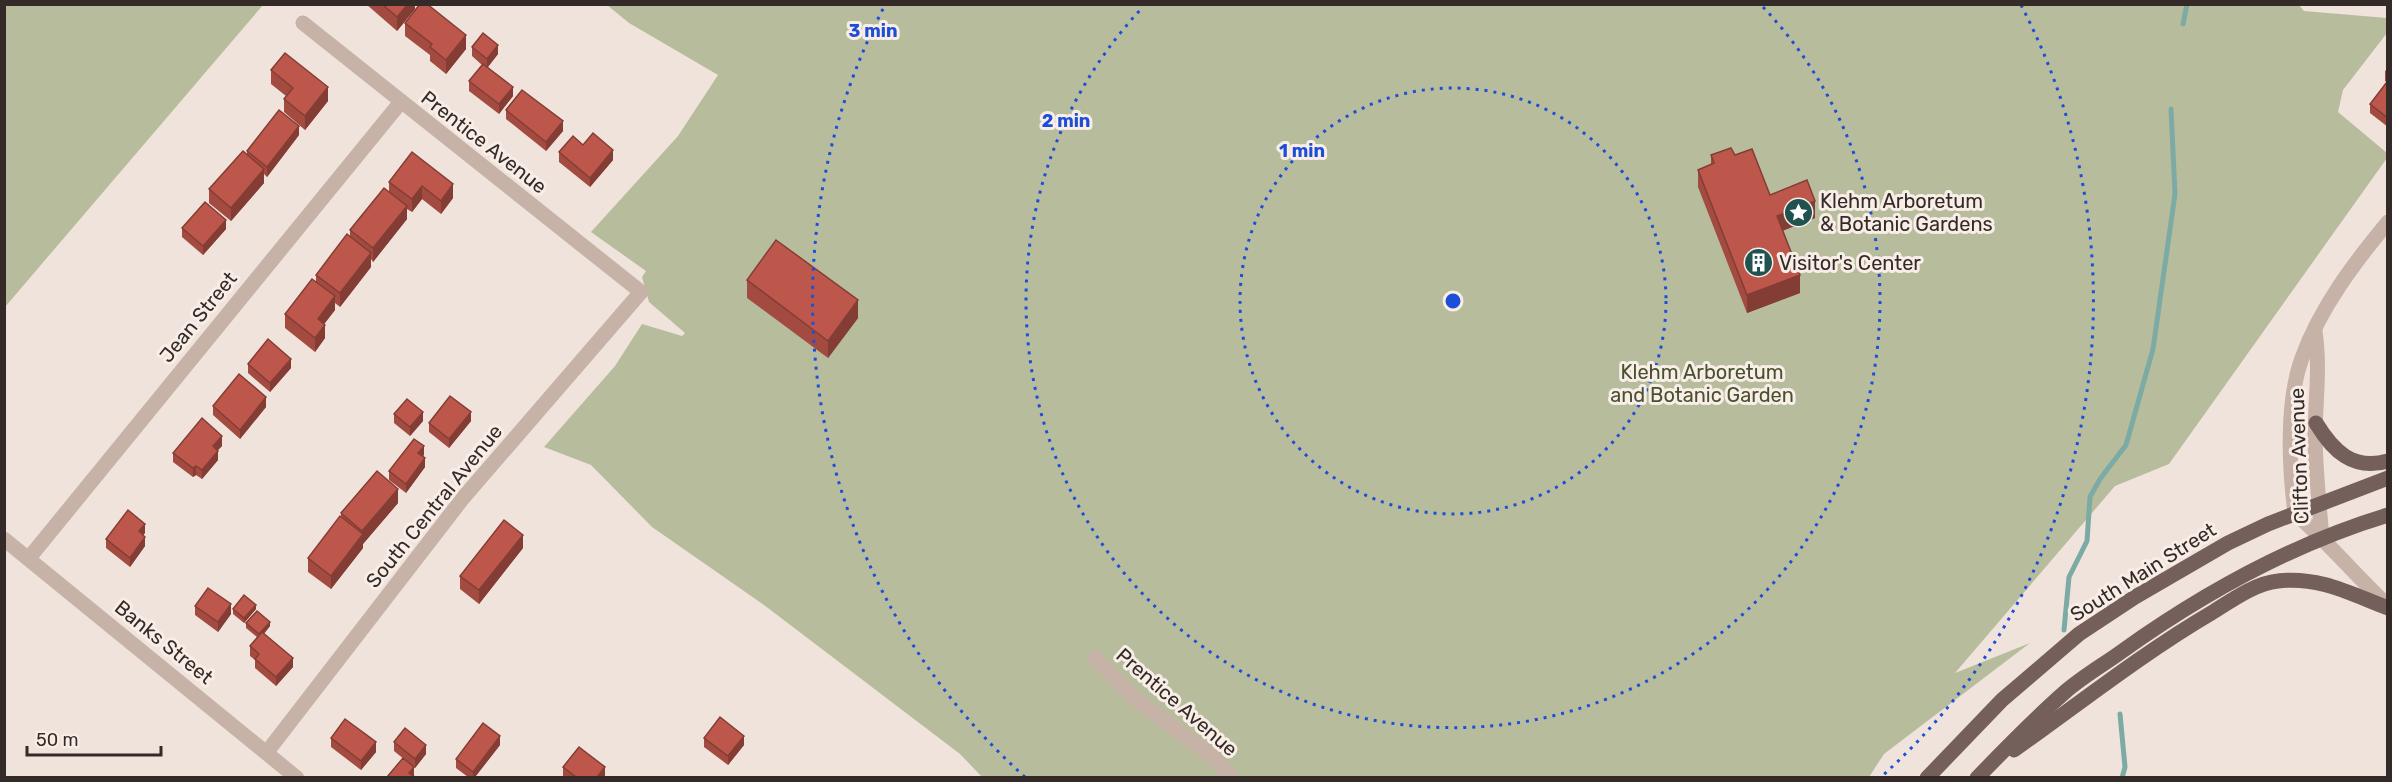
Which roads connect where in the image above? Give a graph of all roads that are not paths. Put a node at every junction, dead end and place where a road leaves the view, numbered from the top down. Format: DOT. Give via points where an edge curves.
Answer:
graph roads {
  1 [pos="303,23"];
  2 [pos="400,103"];
  3 [pos="2388,222"];
  4 [pos="641,292"];
  5 [pos="2315,331"];
  6 [pos="2316,423"];
  7 [pos="2388,461"];
  8 [pos="2388,478"];
  9 [pos="2319,504"];
  10 [pos="2295,513"];
  11 [pos="2388,515"];
  12 [pos="2322,537"];
  13 [pos="4,539"];
  14 [pos="29,558"];
  15 [pos="2388,607"];
  16 [pos="1095,658"];
  17 [pos="267,752"];
  18 [pos="1981,774"];
  19 [pos="297,777"];
  20 [pos="1232,777"];
  21 [pos="1927,777"];
  1 -- 2 [label="street, Prentice Avenue"];
  2 -- 4 [label="street, Prentice Avenue"];
  2 -- 14 [label="street, Jean Street"];
  3 -- 5 [label="street, Clifton Avenue" via="2335,292"];
  4 -- 17 [label="street, South Central Avenue" via="463,498"];
  5 -- 6 [label="street, Clifton Avenue" via="2319,360"];
  5 -- 10 [label="street, Clifton Avenue" via="2302,357 2294,398 2290,476"];
  6 -- 7 [label="main road" via="2333,447 2359,464"];
  6 -- 9 [label="street, Clifton Avenue"];
  8 -- 9 [label="main road, South Main Street"];
  9 -- 10 [label="main road, South Main Street"];
  9 -- 12 [label="street, Clifton Avenue"];
  10 -- 12 [label="street, Clifton Avenue"];
  10 -- 21 [label="main road, South Main Street" via="2228,543 2079,634 2002,700"];
  11 -- 12 [label="main road"];
  12 -- 15 [label="street"];
  12 -- 18 [label="main road" via="2211,592 2146,634 2067,690"];
  13 -- 14 [label="street, Banks Street"];
  14 -- 17 [label="street, Banks Street"];
  15 -- 18 [label="main road" via="2323,583 2276,581 2258,587 2171,636"];
  16 -- 20 [label="street, Prentice Avenue" via="1133,697 1213,757"];
  17 -- 19 [label="street, Banks Street"];
}
